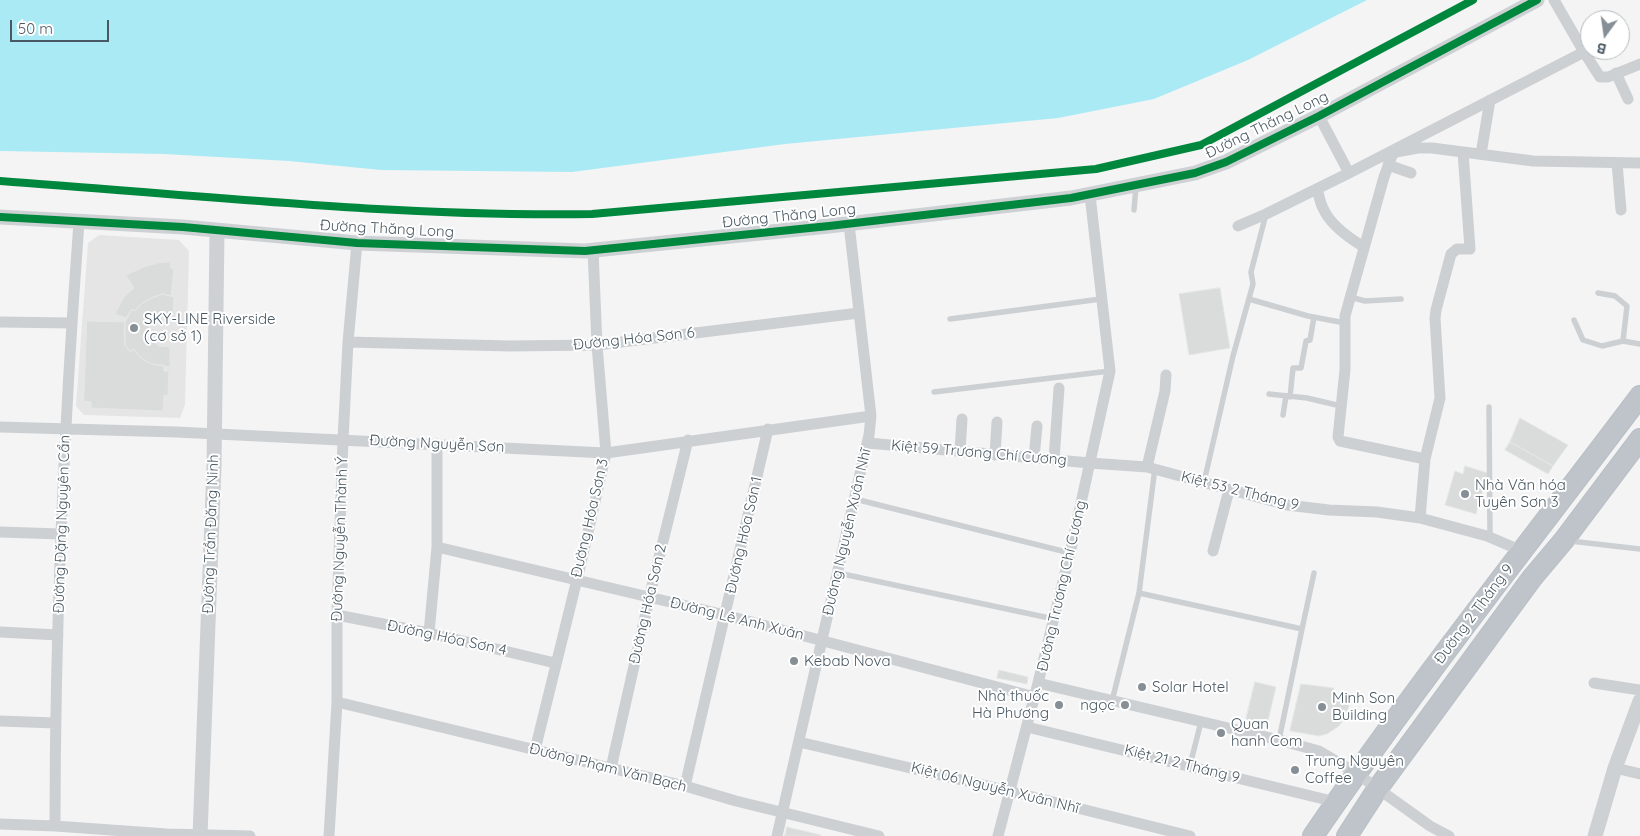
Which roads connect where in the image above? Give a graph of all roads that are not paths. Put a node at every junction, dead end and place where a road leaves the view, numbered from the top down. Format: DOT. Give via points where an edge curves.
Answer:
graph roads {
  1 [pos="1537,0"];
  2 [pos="1554,0"];
  3 [pos="1580,45"];
  4 [pos="1580,54"];
  5 [pos="1589,60"];
  6 [pos="1640,64"];
  7 [pos="1616,74"];
  8 [pos="1628,99"];
  9 [pos="1490,100"];
  10 [pos="1319,116"];
  11 [pos="1463,152"];
  12 [pos="1389,153"];
  13 [pos="1480,154"];
  14 [pos="1616,163"];
  15 [pos="1640,163"];
  16 [pos="1388,165"];
  17 [pos="1349,173"];
  18 [pos="1411,173"];
  19 [pos="1136,186"];
  20 [pos="1317,189"];
  21 [pos="1090,195"];
  22 [pos="1134,210"];
  23 [pos="1621,210"];
  24 [pos="1266,214"];
  25 [pos="0,217"];
  26 [pos="79,222"];
  27 [pos="849,224"];
  28 [pos="1238,226"];
  29 [pos="217,231"];
  30 [pos="357,243"];
  31 [pos="1364,247"];
  32 [pos="593,250"];
  33 [pos="1598,293"];
  34 [pos="1350,297"];
  35 [pos="1101,299"];
  36 [pos="1249,299"];
  37 [pos="1401,300"];
  38 [pos="859,313"];
  39 [pos="1314,317"];
  40 [pos="950,319"];
  41 [pos="1574,320"];
  42 [pos="0,322"];
  43 [pos="71,323"];
  44 [pos="1344,323"];
  45 [pos="1623,341"];
  46 [pos="348,342"];
  47 [pos="1640,344"];
  48 [pos="597,345"];
  49 [pos="1110,371"];
  50 [pos="1166,375"];
  51 [pos="1059,388"];
  52 [pos="934,392"];
  53 [pos="1269,394"];
  54 [pos="1288,396"];
  55 [pos="1640,396"];
  56 [pos="1341,406"];
  57 [pos="1489,407"];
  58 [pos="1283,415"];
  59 [pos="871,416"];
  60 [pos="962,419"];
  61 [pos="997,422"];
  62 [pos="1037,426"];
  63 [pos="0,427"];
  64 [pos="65,429"];
  65 [pos="768,429"];
  66 [pos="214,434"];
  67 [pos="343,440"];
  68 [pos="688,440"];
  69 [pos="1640,440"];
  70 [pos="868,443"];
  71 [pos="436,444"];
  72 [pos="960,451"];
  73 [pos="606,452"];
  74 [pos="995,455"];
  75 [pos="1034,458"];
  76 [pos="1425,459"];
  77 [pos="1054,460"];
  78 [pos="1090,463"];
  79 [pos="1151,468"];
  80 [pos="1204,482"];
  81 [pos="1229,490"];
  82 [pos="855,500"];
  83 [pos="1420,518"];
  84 [pos="0,532"];
  85 [pos="61,534"];
  86 [pos="1490,538"];
  87 [pos="1564,540"];
  88 [pos="437,547"];
  89 [pos="1640,549"];
  90 [pos="1522,551"];
  91 [pos="1213,552"];
  92 [pos="1070,554"];
  93 [pos="838,573"];
  94 [pos="1314,573"];
  95 [pos="576,580"];
  96 [pos="1138,593"];
  97 [pos="649,597"];
  98 [pos="337,615"];
  99 [pos="725,615"];
  100 [pos="1054,619"];
  101 [pos="1302,629"];
  102 [pos="0,632"];
  103 [pos="429,633"];
  104 [pos="58,635"];
  105 [pos="823,640"];
  106 [pos="556,663"];
  107 [pos="1038,683"];
  108 [pos="1594,683"];
  109 [pos="1640,690"];
  110 [pos="1035,697"];
  111 [pos="1112,701"];
  112 [pos="1640,701"];
  113 [pos="337,702"];
  114 [pos="0,721"];
  115 [pos="1201,722"];
  116 [pos="55,723"];
  117 [pos="1027,727"];
  118 [pos="1278,740"];
  119 [pos="799,742"];
  120 [pos="535,750"];
  121 [pos="1190,765"];
  122 [pos="611,768"];
  123 [pos="1615,768"];
  124 [pos="1356,772"];
  125 [pos="1640,774"];
  126 [pos="685,786"];
  127 [pos="1378,788"];
  128 [pos="1009,791"];
  129 [pos="1336,802"];
  130 [pos="782,812"];
  131 [pos="0,824"];
  132 [pos="55,826"];
  133 [pos="200,836"];
  134 [pos="250,836"];
  135 [pos="329,836"];
  136 [pos="777,836"];
  137 [pos="879,836"];
  138 [pos="998,836"];
  139 [pos="1190,836"];
  140 [pos="1313,836"];
  141 [pos="1347,836"];
  142 [pos="1449,836"];
  143 [pos="1595,836"];
  1 -- 10 [label="street, Đường Thăng Long"];
  2 -- 3 [label="street"];
  4 -- 9 [label="street"];
  5 -- 7 [label="street" via="1600,77"];
  6 -- 7 [label="street"];
  7 -- 8 [label="street"];
  9 -- 12 [label="street"];
  9 -- 13 [label="street"];
  10 -- 17 [label="street"];
  10 -- 19 [label="street, Đường Thăng Long" via="1207,170"];
  11 -- 12 [label="street" via="1418,148"];
  11 -- 13 [label="street"];
  11 -- 76 [label="street" via="1470,249 1457,249 1451,254 1436,310 1440,398"];
  12 -- 16 [label="street"];
  12 -- 17 [label="street"];
  13 -- 14 [label="street" via="1533,161"];
  14 -- 15 [label="street"];
  14 -- 23 [label="street"];
  16 -- 18 [label="street"];
  16 -- 31 [label="street"];
  17 -- 20 [label="street"];
  19 -- 21 [label="street, Đường Thăng Long"];
  19 -- 22 [label="lane"];
  20 -- 24 [label="street"];
  20 -- 31 [label="street" via="1328,217"];
  21 -- 27 [label="street, Đường Thăng Long"];
  21 -- 35 [label="street, Đường Trương Chí Cương"];
  24 -- 28 [label="street"];
  24 -- 36 [label="lane" via="1251,272 1253,284"];
  25 -- 26 [label="street, Đường Thăng Long"];
  26 -- 29 [label="street, Đường Thăng Long"];
  26 -- 43 [label="street, Đường Đặng Nguyên Cẩn"];
  27 -- 32 [label="street, Đường Thăng Long"];
  27 -- 38 [label="street, Đường Nguyễn Xuân Nhĩ"];
  29 -- 30 [label="street, Đường Thăng Long"];
  29 -- 66 [label="street, Đường Trần Đăng Ninh"];
  30 -- 32 [label="street, Đường Thăng Long"];
  30 -- 46 [label="street, Đường Nguyễn Thành Ý"];
  31 -- 34 [label="street"];
  32 -- 48 [label="street, Đường Hóa Sơn 3"];
  33 -- 45 [label="lane" via="1615,296 1628,306"];
  34 -- 37 [label="lane" via="1365,301"];
  34 -- 44 [label="street"];
  35 -- 40 [label="lane"];
  35 -- 49 [label="street, Đường Trương Chí Cương"];
  36 -- 39 [label="lane"];
  36 -- 80 [label="lane"];
  38 -- 48 [label="street, Đường Hóa Sơn 6"];
  38 -- 59 [label="street, Đường Nguyễn Xuân Nhĩ"];
  39 -- 44 [label="lane"];
  39 -- 54 [label="lane" via="1301,368 1293,368"];
  41 -- 45 [label="lane" via="1583,340 1602,346"];
  42 -- 43 [label="street"];
  43 -- 64 [label="street, Đường Đặng Nguyên Cẩn"];
  44 -- 56 [label="street" via="1346,358"];
  45 -- 47 [label="lane"];
  46 -- 48 [label="street, Đường Hóa Sơn 6"];
  46 -- 67 [label="street, Đường Nguyễn Thành Ý"];
  48 -- 73 [label="street, Đường Hóa Sơn 3"];
  49 -- 52 [label="lane"];
  49 -- 78 [label="street, Đường Trương Chí Cương"];
  50 -- 79 [label="street"];
  51 -- 77 [label="street"];
  53 -- 54 [label="lane"];
  54 -- 56 [label="lane"];
  54 -- 58 [label="lane"];
  55 -- 90 [label="highway, Đường 2 Tháng 9"];
  56 -- 76 [label="street" via="1340,441"];
  57 -- 86 [label="lane"];
  59 -- 65 [label="street, Đường Nguyễn Sơn"];
  59 -- 70 [label="street, Đường Nguyễn Xuân Nhĩ"];
  60 -- 72 [label="street"];
  61 -- 74 [label="street"];
  62 -- 75 [label="street"];
  63 -- 64 [label="street, Đường Nguyễn Sơn"];
  64 -- 66 [label="street, Đường Nguyễn Sơn"];
  64 -- 85 [label="street, Đường Đặng Nguyên Cẩn"];
  65 -- 68 [label="street, Đường Nguyễn Sơn"];
  65 -- 99 [label="street, Đường Hóa Sơn 1"];
  66 -- 67 [label="street, Đường Nguyễn Sơn"];
  66 -- 133 [label="street, Đường Trần Đăng Ninh"];
  67 -- 71 [label="street, Đường Nguyễn Sơn"];
  67 -- 98 [label="street, Đường Nguyễn Thành Ý"];
  68 -- 73 [label="street, Đường Nguyễn Sơn"];
  68 -- 97 [label="street, Đường Hóa Sơn 2"];
  69 -- 87 [label="highway, Đường 2 Tháng 9"];
  70 -- 72 [label="street, Kiệt 59 Trương Chí Cương"];
  70 -- 82 [label="street, Đường Nguyễn Xuân Nhĩ"];
  71 -- 73 [label="street, Đường Nguyễn Sơn"];
  71 -- 88 [label="street"];
  72 -- 74 [label="street, Kiệt 59 Trương Chí Cương"];
  73 -- 95 [label="street, Đường Hóa Sơn 3"];
  74 -- 75 [label="street, Kiệt 59 Trương Chí Cương"];
  75 -- 77 [label="street, Kiệt 59 Trương Chí Cương"];
  76 -- 83 [label="street"];
  77 -- 78 [label="street, Kiệt 59 Trương Chí Cương"];
  78 -- 79 [label="street, Kiệt 53 2 Tháng 9"];
  78 -- 92 [label="street, Đường Trương Chí Cương"];
  79 -- 80 [label="street, Kiệt 53 2 Tháng 9"];
  79 -- 96 [label="lane"];
  80 -- 81 [label="street, Kiệt 53 2 Tháng 9"];
  81 -- 83 [label="street, Kiệt 53 2 Tháng 9" via="1287,505"];
  81 -- 91 [label="street"];
  82 -- 92 [label="lane"];
  82 -- 93 [label="street, Đường Nguyễn Xuân Nhĩ"];
  83 -- 86 [label="street, Kiệt 53 2 Tháng 9"];
  84 -- 85 [label="street"];
  85 -- 104 [label="street, Đường Đặng Nguyên Cẩn"];
  86 -- 90 [label="street, Kiệt 53 2 Tháng 9"];
  87 -- 89 [label="lane"];
  87 -- 127 [label="highway, Đường 2 Tháng 9" via="1532,578"];
  88 -- 95 [label="street, Đường Lê Anh Xuân"];
  88 -- 103 [label="street"];
  90 -- 124 [label="highway, Đường 2 Tháng 9"];
  92 -- 100 [label="street, Đường Trương Chí Cương"];
  93 -- 100 [label="lane"];
  93 -- 105 [label="street, Đường Nguyễn Xuân Nhĩ"];
  94 -- 101 [label="lane"];
  95 -- 97 [label="street, Đường Lê Anh Xuân"];
  95 -- 106 [label="street, Đường Hóa Sơn 3"];
  96 -- 101 [label="lane"];
  96 -- 111 [label="lane"];
  97 -- 99 [label="street, Đường Lê Anh Xuân"];
  97 -- 122 [label="street, Đường Hóa Sơn 2"];
  98 -- 103 [label="street, Đường Hóa Sơn 4"];
  98 -- 113 [label="street, Đường Nguyễn Thành Ý"];
  99 -- 105 [label="street, Đường Lê Anh Xuân"];
  99 -- 126 [label="street, Đường Hóa Sơn 1"];
  100 -- 107 [label="street, Đường Trương Chí Cương"];
  101 -- 118 [label="lane"];
  102 -- 104 [label="street"];
  103 -- 106 [label="street, Đường Hóa Sơn 4"];
  104 -- 116 [label="street, Đường Đặng Nguyên Cẩn"];
  105 -- 110 [label="street, Đường Lê Anh Xuân"];
  105 -- 119 [label="street, Đường Nguyễn Xuân Nhĩ"];
  106 -- 120 [label="street, Đường Hóa Sơn 3"];
  107 -- 110 [label="street"];
  107 -- 111 [label="street, Đường Trương Chí Cương"];
  108 -- 109 [label="street"];
  110 -- 117 [label="street"];
  111 -- 115 [label="street, Đường Trương Chí Cương"];
  112 -- 123 [label="street"];
  113 -- 120 [label="street, Đường Phạm Văn Bạch"];
  113 -- 135 [label="street, Đường Nguyễn Thành Ý"];
  114 -- 116 [label="street"];
  115 -- 118 [label="street, Đường Trương Chí Cương"];
  115 -- 121 [label="lane"];
  116 -- 132 [label="street, Đường Đặng Nguyên Cẩn"];
  117 -- 121 [label="street, Kiệt 21 2 Tháng 9"];
  117 -- 128 [label="street"];
  118 -- 124 [label="street, Đường Trương Chí Cương" via="1319,751"];
  119 -- 128 [label="street, Kiệt 06 Nguyễn Xuân Nhĩ"];
  119 -- 130 [label="street, Đường Nguyễn Xuân Nhĩ"];
  120 -- 122 [label="street, Đường Phạm Văn Bạch"];
  121 -- 129 [label="street, Kiệt 21 2 Tháng 9"];
  122 -- 126 [label="street, Đường Phạm Văn Bạch"];
  123 -- 125 [label="street"];
  123 -- 143 [label="street"];
  124 -- 127 [label="street, Đường Trương Chí Cương"];
  124 -- 129 [label="highway, Đường 2 Tháng 9"];
  126 -- 130 [label="street, Đường Phạm Văn Bạch"];
  127 -- 141 [label="highway, Đường 2 Tháng 9"];
  127 -- 142 [label="street, Đường Trương Chí Cương"];
  128 -- 138 [label="street"];
  128 -- 139 [label="street, Kiệt 06 Nguyễn Xuân Nhĩ"];
  129 -- 140 [label="highway, Đường 2 Tháng 9"];
  130 -- 136 [label="street, Đường Nguyễn Xuân Nhĩ"];
  130 -- 137 [label="street, Đường Phạm Văn Bạch"];
  131 -- 132 [label="street"];
  132 -- 133 [label="street"];
  133 -- 134 [label="street"];
}
